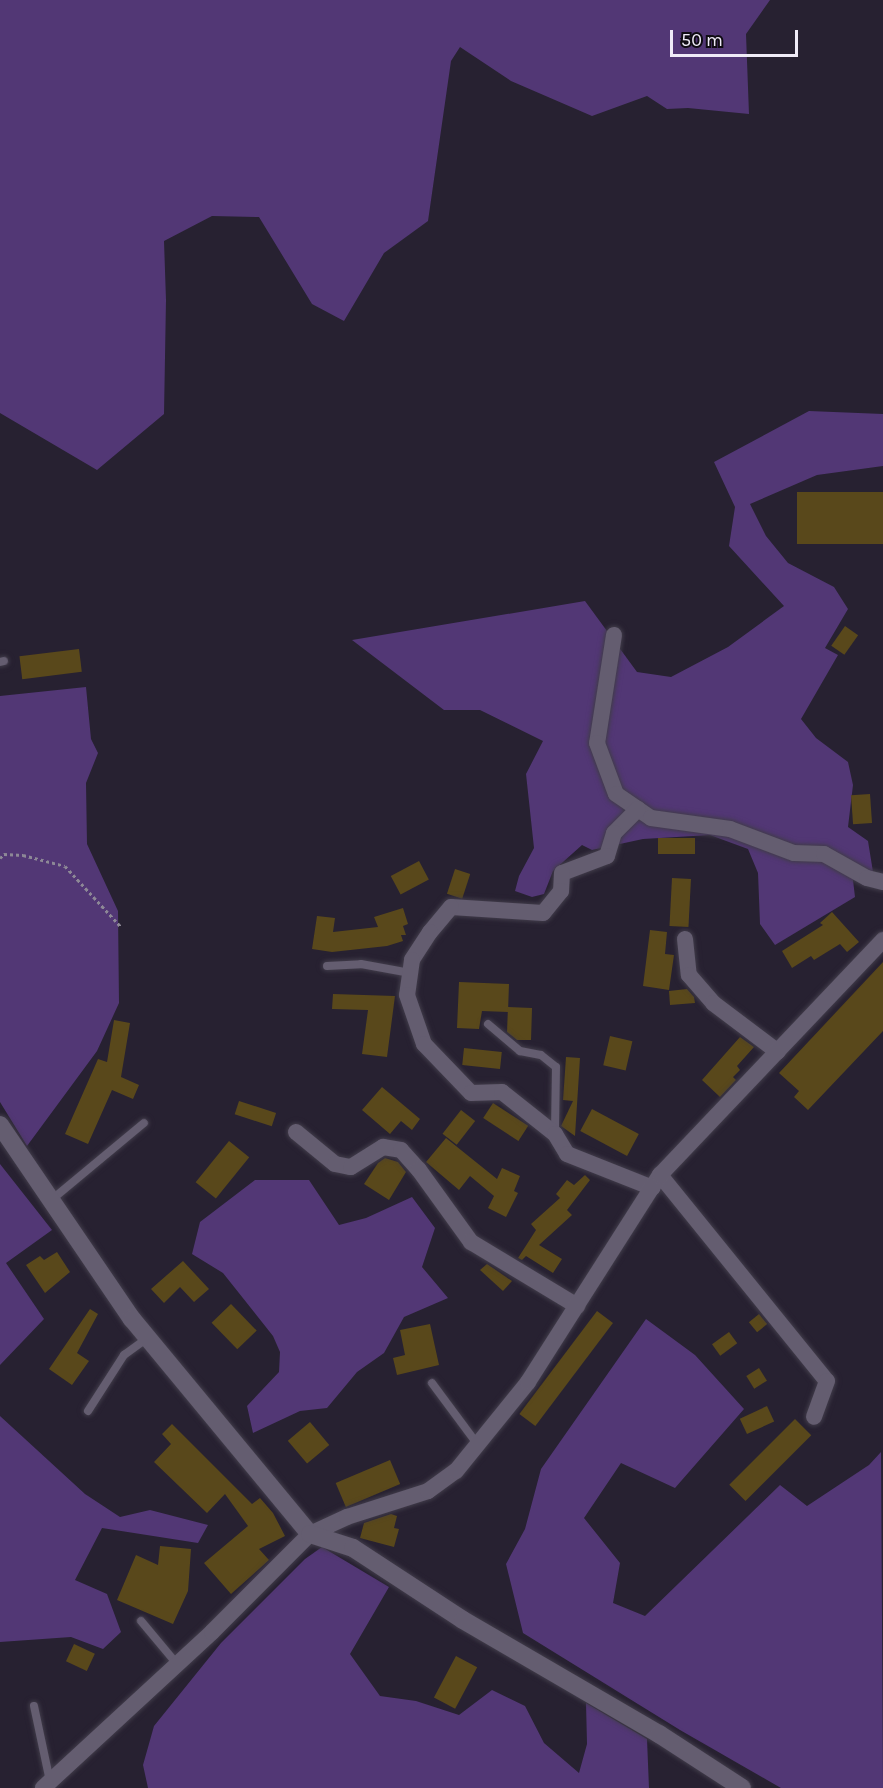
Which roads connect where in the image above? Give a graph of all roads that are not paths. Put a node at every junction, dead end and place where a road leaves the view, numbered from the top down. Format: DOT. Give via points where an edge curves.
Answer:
graph roads {
  1 [pos="614,635"];
  2 [pos="638,809"];
  3 [pos="883,882"];
  4 [pos="685,939"];
  5 [pos="883,940"];
  6 [pos="327,966"];
  7 [pos="410,973"];
  8 [pos="488,1023"];
  9 [pos="778,1052"];
  10 [pos="144,1123"];
  11 [pos="0,1125"];
  12 [pos="296,1132"];
  13 [pos="555,1134"];
  14 [pos="656,1181"];
  15 [pos="50,1201"];
  16 [pos="577,1306"];
  17 [pos="147,1338"];
  18 [pos="432,1383"];
  19 [pos="88,1411"];
  20 [pos="814,1417"];
  21 [pos="478,1445"];
  22 [pos="310,1534"];
  23 [pos="141,1621"];
  24 [pos="177,1664"];
  25 [pos="34,1707"];
  26 [pos="47,1785"];
  27 [pos="742,1788"];
  1 -- 2 [label="street" via="597,743 616,794"];
  2 -- 3 [label="street" via="651,818 730,829 794,853 824,854 867,878"];
  2 -- 7 [label="street" via="614,832 607,856 562,873 561,891 543,913 451,907 412,960"];
  4 -- 9 [label="street" via="690,975 713,1003"];
  5 -- 9 [label="street"];
  6 -- 7 [label="lane" via="361,964"];
  7 -- 13 [label="street" via="407,995 424,1044 471,1093 502,1092"];
  8 -- 13 [label="lane" via="520,1051 541,1055 556,1066"];
  9 -- 14 [label="street"];
  10 -- 15 [label="lane"];
  11 -- 15 [label="street"];
  12 -- 16 [label="street" via="335,1164 351,1167 383,1147 401,1150 471,1242"];
  13 -- 14 [label="street" via="567,1154"];
  14 -- 16 [label="street"];
  14 -- 20 [label="street" via="827,1381"];
  15 -- 17 [label="street"];
  16 -- 21 [label="street" via="528,1382"];
  17 -- 19 [label="lane" via="124,1355"];
  17 -- 22 [label="street"];
  18 -- 21 [label="lane"];
  21 -- 22 [label="street" via="456,1471 428,1491"];
  22 -- 24 [label="street"];
  22 -- 27 [label="street" via="353,1548 463,1620 659,1734"];
  23 -- 24 [label="lane"];
  24 -- 26 [label="street"];
  25 -- 26 [label="lane"];
}
